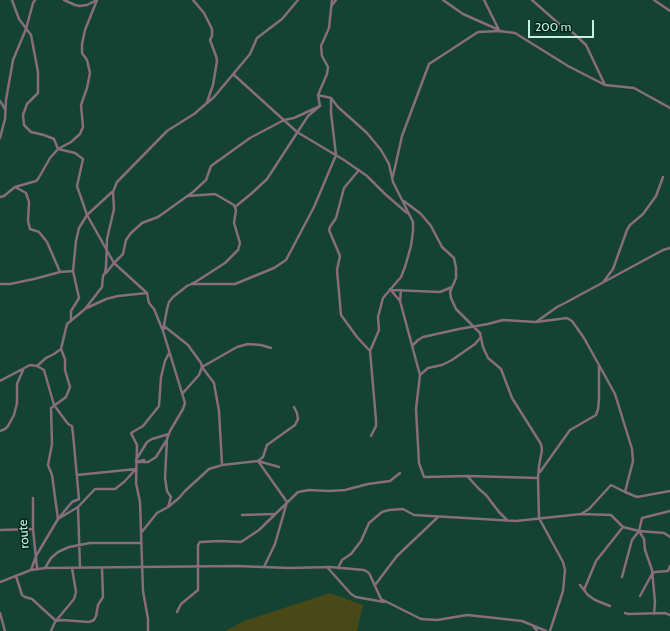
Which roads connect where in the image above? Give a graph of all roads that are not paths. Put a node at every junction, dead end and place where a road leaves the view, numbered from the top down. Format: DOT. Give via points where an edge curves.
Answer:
graph roads {
  1 [pos="12,0"];
  2 [pos="36,0"];
  3 [pos="64,0"];
  4 [pos="97,0"];
  5 [pos="192,0"];
  6 [pos="298,0"];
  7 [pos="332,0"];
  8 [pos="336,0"];
  9 [pos="443,0"];
  10 [pos="484,0"];
  11 [pos="532,0"];
  12 [pos="654,0"];
  13 [pos="332,8"];
  14 [pos="670,11"];
  15 [pos="26,29"];
  16 [pos="499,30"];
  17 [pos="233,74"];
  18 [pos="605,85"];
  19 [pos="318,95"];
  20 [pos="332,98"];
  21 [pos="0,102"];
  22 [pos="207,103"];
  23 [pos="320,106"];
  24 [pos="670,108"];
  25 [pos="5,109"];
  26 [pos="284,120"];
  27 [pos="297,132"];
  28 [pos="0,138"];
  29 [pos="58,149"];
  30 [pos="336,155"];
  31 [pos="359,170"];
  32 [pos="392,177"];
  33 [pos="663,177"];
  34 [pos="15,187"];
  35 [pos="112,192"];
  36 [pos="188,196"];
  37 [pos="0,197"];
  38 [pos="403,201"];
  39 [pos="235,207"];
  40 [pos="409,214"];
  41 [pos="87,215"];
  42 [pos="670,248"];
  43 [pos="107,251"];
  44 [pos="114,263"];
  45 [pos="73,271"];
  46 [pos="60,272"];
  47 [pos="105,273"];
  48 [pos="603,283"];
  49 [pos="0,284"];
  50 [pos="191,284"];
  51 [pos="452,287"];
  52 [pos="391,289"];
  53 [pos="401,290"];
  54 [pos="147,293"];
  55 [pos="400,301"];
  56 [pos="85,308"];
  57 [pos="71,321"];
  58 [pos="536,322"];
  59 [pos="164,326"];
  60 [pos="474,327"];
  61 [pos="163,331"];
  62 [pos="481,337"];
  63 [pos="412,346"];
  64 [pos="271,348"];
  65 [pos="61,349"];
  66 [pos="370,351"];
  67 [pos="169,352"];
  68 [pos="37,366"];
  69 [pos="599,366"];
  70 [pos="202,367"];
  71 [pos="23,369"];
  72 [pos="420,375"];
  73 [pos="0,381"];
  74 [pos="182,394"];
  75 [pos="54,405"];
  76 [pos="294,407"];
  77 [pos="0,431"];
  78 [pos="169,434"];
  79 [pos="371,436"];
  80 [pos="167,439"];
  81 [pos="144,460"];
  82 [pos="136,461"];
  83 [pos="258,461"];
  84 [pos="222,465"];
  85 [pos="279,467"];
  86 [pos="136,468"];
  87 [pos="400,473"];
  88 [pos="539,473"];
  89 [pos="77,475"];
  90 [pos="468,476"];
  91 [pos="538,478"];
  92 [pos="670,491"];
  93 [pos="625,492"];
  94 [pos="33,498"];
  95 [pos="287,502"];
  96 [pos="78,507"];
  97 [pos="168,507"];
  98 [pos="670,511"];
  99 [pos="274,514"];
  100 [pos="581,514"];
  101 [pos="242,515"];
  102 [pos="438,517"];
  103 [pos="539,518"];
  104 [pos="58,519"];
  105 [pos="507,520"];
  106 [pos="623,527"];
  107 [pos="33,529"];
  108 [pos="0,530"];
  109 [pos="639,531"];
  110 [pos="141,533"];
  111 [pos="670,537"];
  112 [pos="140,543"];
  113 [pos="80,545"];
  114 [pos="36,556"];
  115 [pos="199,566"];
  116 [pos="670,566"];
  117 [pos="142,567"];
  118 [pos="264,567"];
  119 [pos="327,567"];
  120 [pos="37,568"];
  121 [pos="45,568"];
  122 [pos="72,568"];
  123 [pos="80,568"];
  124 [pos="102,568"];
  125 [pos="338,568"];
  126 [pos="31,570"];
  127 [pos="652,574"];
  128 [pos="16,576"];
  129 [pos="622,577"];
  130 [pos="0,582"];
  131 [pos="580,585"];
  132 [pos="375,586"];
  133 [pos="584,590"];
  134 [pos="640,596"];
  135 [pos="387,602"];
  136 [pos="610,606"];
  137 [pos="177,612"];
  138 [pos="0,613"];
  139 [pos="625,613"];
  140 [pos="654,614"];
  141 [pos="670,615"];
  142 [pos="1,620"];
  143 [pos="56,621"];
  144 [pos="533,626"];
  145 [pos="5,631"];
  146 [pos="51,631"];
  147 [pos="148,631"];
  148 [pos="538,631"];
  149 [pos="546,631"];
  150 [pos="550,631"];
  1 -- 15 [label="street"];
  2 -- 15 [label="street"];
  3 -- 4 [label="street" via="80,6"];
  4 -- 29 [label="street" via="82,44 82,53 87,60 90,73 81,105 83,127 80,134 71,142"];
  5 -- 22 [label="street" via="204,13 212,29 210,40 217,61"];
  6 -- 17 [label="street" via="282,19 257,38 250,54"];
  7 -- 13 [label="street"];
  8 -- 13 [label="street"];
  9 -- 16 [label="street" via="463,14"];
  10 -- 16 [label="street"];
  11 -- 18 [label="street" via="586,44"];
  12 -- 14 [label="street"];
  13 -- 19 [label="street" via="329,28 321,46 322,56 328,67 327,74"];
  15 -- 25 [label="street" via="14,60"];
  15 -- 29 [label="street" via="33,40 38,93 27,104 24,125 31,132 54,139"];
  16 -- 18 [label="street" via="515,33 568,66"];
  16 -- 32 [label="street" via="478,32 429,64 402,136"];
  17 -- 22 [label="street"];
  17 -- 26 [label="street"];
  18 -- 24 [label="street" via="634,88"];
  19 -- 20 [label="street"];
  19 -- 23 [label="street"];
  20 -- 30 [label="street" via="330,113"];
  20 -- 32 [label="street" via="382,150"];
  21 -- 25 [label="street"];
  22 -- 35 [label="street" via="168,131 117,182"];
  23 -- 26 [label="street"];
  23 -- 27 [label="street" via="308,116"];
  25 -- 28 [label="street"];
  26 -- 27 [label="street"];
  26 -- 36 [label="street" via="250,138 211,166 204,183"];
  27 -- 30 [label="street"];
  27 -- 39 [label="street" via="267,179"];
  29 -- 34 [label="street" via="36,181"];
  29 -- 41 [label="street" via="83,158 77,186"];
  30 -- 31 [label="street"];
  30 -- 50 [label="street" via="314,207 286,260 274,268 235,284"];
  31 -- 40 [label="street"];
  31 -- 66 [label="street" via="344,188 336,218 329,230 340,256 337,270 341,315"];
  32 -- 38 [label="street"];
  33 -- 48 [label="street" via="656,196 627,230 613,269"];
  34 -- 37 [label="street"];
  34 -- 46 [label="street" via="26,193 30,229 39,232 47,242"];
  35 -- 41 [label="street"];
  35 -- 43 [label="street" via="114,209"];
  36 -- 39 [label="street" via="216,194"];
  36 -- 44 [label="street" via="158,217 142,223 126,240 123,254"];
  38 -- 40 [label="street"];
  38 -- 51 [label="street" via="421,214 442,247 454,258 456,278"];
  39 -- 50 [label="street" via="234,223 240,243 238,250 225,263"];
  40 -- 52 [label="street" via="413,222 411,246 401,277"];
  41 -- 43 [label="street"];
  41 -- 45 [label="street" via="79,228"];
  42 -- 48 [label="street" via="654,254"];
  43 -- 44 [label="street"];
  43 -- 47 [label="street"];
  44 -- 47 [label="street"];
  44 -- 54 [label="street"];
  45 -- 46 [label="street"];
  45 -- 57 [label="street" via="79,298 71,311"];
  46 -- 49 [label="street"];
  47 -- 56 [label="street" via="102,287"];
  48 -- 58 [label="street" via="556,307"];
  50 -- 59 [label="street" via="169,302"];
  51 -- 53 [label="street" via="440,292"];
  51 -- 60 [label="street" via="451,298 456,309"];
  52 -- 53 [label="street"];
  52 -- 55 [label="street"];
  52 -- 66 [label="street" via="383,298 378,317 379,330"];
  53 -- 55 [label="street"];
  54 -- 56 [label="street" via="118,296"];
  54 -- 61 [label="street" via="149,303"];
  55 -- 63 [label="street"];
  56 -- 57 [label="street"];
  57 -- 65 [label="street" via="67,324"];
  58 -- 60 [label="street" via="503,320"];
  58 -- 69 [label="street" via="570,319"];
  59 -- 61 [label="street"];
  59 -- 70 [label="street" via="188,345 202,363"];
  60 -- 62 [label="street"];
  60 -- 63 [label="street" via="423,337"];
  61 -- 67 [label="street"];
  62 -- 72 [label="street" via="452,360 428,368"];
  62 -- 88 [label="street" via="488,358 501,369 512,398 540,444 542,450"];
  63 -- 72 [label="street"];
  64 -- 70 [label="street" via="261,344 248,344"];
  65 -- 68 [label="street"];
  65 -- 75 [label="street" via="70,387 66,397"];
  66 -- 79 [label="street" via="376,420"];
  67 -- 74 [label="street"];
  67 -- 82 [label="street" via="161,377 159,406 143,426 132,433 137,445"];
  68 -- 71 [label="street" via="30,365"];
  68 -- 75 [label="street" via="44,370"];
  69 -- 88 [label="street" via="599,400 596,415 570,430"];
  69 -- 93 [label="street" via="615,394 632,450 633,461"];
  70 -- 74 [label="street" via="196,380"];
  70 -- 84 [label="street" via="214,383 219,411"];
  71 -- 73 [label="street"];
  71 -- 77 [label="street" via="17,384 14,415 8,426"];
  72 -- 90 [label="street" via="416,409 419,463 424,477"];
  74 -- 78 [label="street" via="185,406"];
  75 -- 89 [label="street" via="72,426"];
  75 -- 104 [label="street" via="51,408 52,444 48,465 52,475"];
  76 -- 83 [label="street" via="298,413 295,425 267,445 263,457"];
  78 -- 80 [label="street"];
  78 -- 82 [label="street" via="147,442"];
  80 -- 82 [label="street" via="156,457 148,462"];
  80 -- 97 [label="street" via="165,478 167,491 171,497"];
  81 -- 82 [label="street"];
  82 -- 86 [label="street"];
  83 -- 84 [label="street"];
  83 -- 85 [label="street"];
  83 -- 95 [label="street"];
  84 -- 97 [label="street" via="209,469"];
  86 -- 89 [label="street"];
  86 -- 96 [label="street" via="115,489 95,488"];
  86 -- 110 [label="street"];
  87 -- 95 [label="street" via="390,481 345,490 298,492"];
  88 -- 91 [label="street"];
  89 -- 104 [label="street" via="79,499 72,502"];
  90 -- 91 [label="street"];
  90 -- 105 [label="street"];
  91 -- 103 [label="street"];
  92 -- 93 [label="street" via="637,497"];
  93 -- 100 [label="street" via="611,486"];
  94 -- 107 [label="street, route"];
  95 -- 99 [label="street"];
  95 -- 118 [label="street" via="275,544"];
  96 -- 104 [label="street"];
  96 -- 113 [label="street"];
  97 -- 110 [label="street" via="157,513"];
  98 -- 109 [label="street" via="642,518"];
  99 -- 101 [label="street"];
  99 -- 115 [label="street" via="241,542 200,542"];
  100 -- 103 [label="street"];
  100 -- 106 [label="street" via="611,515"];
  102 -- 105 [label="street"];
  102 -- 125 [label="street" via="414,515 400,509 382,512 369,523 361,541 351,554 342,560"];
  102 -- 132 [label="street" via="397,556"];
  103 -- 105 [label="street"];
  103 -- 150 [label="street" via="563,562 564,570 563,591"];
  104 -- 114 [label="street"];
  106 -- 109 [label="street"];
  106 -- 133 [label="street" via="596,561"];
  107 -- 108 [label="street"];
  107 -- 114 [label="street, route"];
  109 -- 111 [label="street" via="664,533"];
  109 -- 127 [label="street" via="644,539"];
  109 -- 129 [label="street" via="632,540"];
  110 -- 112 [label="street"];
  112 -- 113 [label="street"];
  112 -- 117 [label="street"];
  113 -- 121 [label="street" via="58,552"];
  113 -- 123 [label="street"];
  114 -- 120 [label="street, route"];
  114 -- 126 [label="street"];
  115 -- 117 [label="street"];
  115 -- 118 [label="street"];
  115 -- 137 [label="street" via="198,590 181,604"];
  116 -- 127 [label="street" via="668,571"];
  117 -- 124 [label="street"];
  117 -- 147 [label="street"];
  118 -- 119 [label="street"];
  119 -- 125 [label="street"];
  119 -- 135 [label="street" via="356,597"];
  120 -- 121 [label="street"];
  120 -- 126 [label="street"];
  121 -- 122 [label="street"];
  122 -- 123 [label="street"];
  122 -- 143 [label="street" via="76,592 74,599"];
  123 -- 124 [label="street"];
  124 -- 143 [label="street" via="103,597 94,620"];
  125 -- 132 [label="street" via="369,572"];
  126 -- 128 [label="street"];
  127 -- 134 [label="street"];
  127 -- 140 [label="street"];
  128 -- 130 [label="street"];
  128 -- 143 [label="street" via="22,595 32,599"];
  131 -- 133 [label="street"];
  132 -- 135 [label="street" via="382,599"];
  133 -- 136 [label="street" via="595,600"];
  135 -- 144 [label="street" via="421,618 437,620 467,615 522,621"];
  138 -- 142 [label="street"];
  139 -- 140 [label="street"];
  140 -- 141 [label="street"];
  142 -- 145 [label="street"];
  143 -- 146 [label="street"];
  144 -- 148 [label="street"];
  144 -- 149 [label="street"];
}
